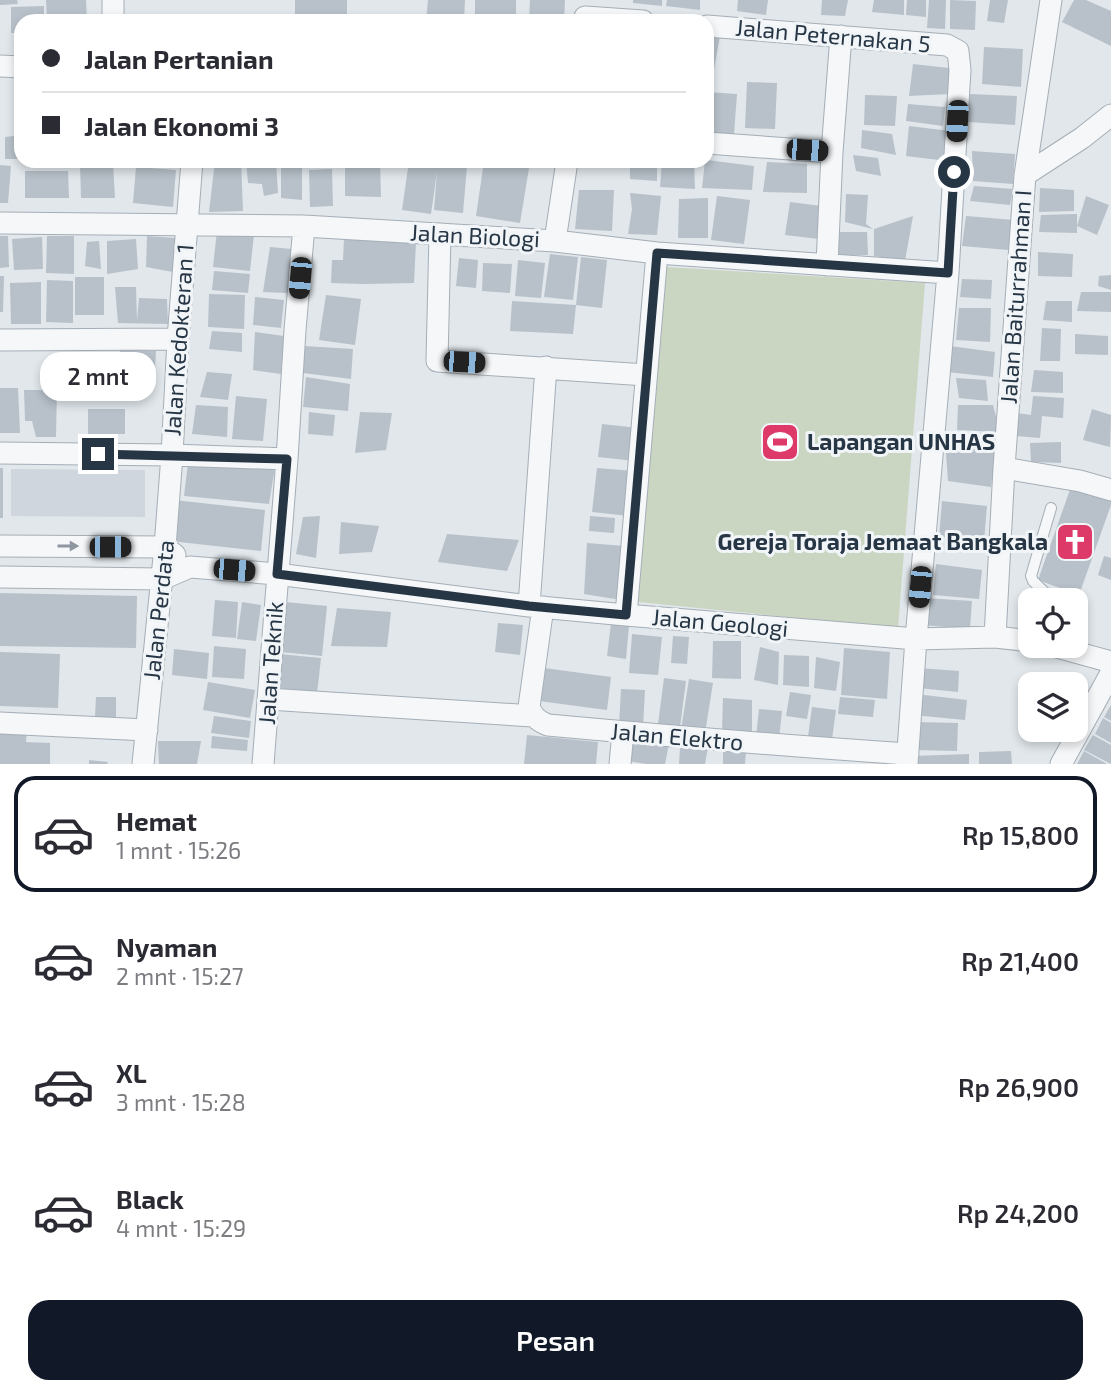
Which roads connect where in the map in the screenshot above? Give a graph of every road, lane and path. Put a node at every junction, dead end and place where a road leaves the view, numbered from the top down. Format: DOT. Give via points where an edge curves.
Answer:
graph roads {
  1 [pos="1051,0"];
  2 [pos="714,27"];
  3 [pos="841,36"];
  4 [pos="1111,115"];
  5 [pos="714,144"];
  6 [pos="832,152"];
  7 [pos="191,168"];
  8 [pos="566,168"];
  9 [pos="1025,175"];
  10 [pos="0,223"];
  11 [pos="187,224"];
  12 [pos="304,226"];
  13 [pos="440,234"];
  14 [pos="555,241"];
  15 [pos="657,253"];
  16 [pos="827,265"];
  17 [pos="948,273"];
  18 [pos="178,339"];
  19 [pos="0,340"];
  20 [pos="546,367"];
  21 [pos="646,375"];
  22 [pos="0,453"];
  23 [pos="172,455"];
  24 [pos="287,459"];
  25 [pos="1004,468"];
  26 [pos="1111,490"];
  27 [pos="1051,508"];
  28 [pos="0,546"];
  29 [pos="165,547"];
  30 [pos="190,567"];
  31 [pos="277,574"];
  32 [pos="0,577"];
  33 [pos="162,579"];
  34 [pos="1040,588"];
  35 [pos="536,607"];
  36 [pos="626,615"];
  37 [pos="995,637"];
  38 [pos="916,639"];
  39 [pos="1018,640"];
  40 [pos="1088,656"];
  41 [pos="1111,662"];
  42 [pos="1111,673"];
  43 [pos="268,699"];
  44 [pos="533,716"];
  45 [pos="0,723"];
  46 [pos="147,730"];
  47 [pos="623,732"];
  48 [pos="788,755"];
  49 [pos="908,759"];
  50 [pos="144,764"];
  51 [pos="263,764"];
  52 [pos="620,764"];
  53 [pos="1061,764"];
  1 -- 9 [label="street, Jalan Baiturrahman I"];
  2 -- 3 [label="street, Jalan Peternakan 5"];
  3 -- 6 [label="street"];
  3 -- 17 [label="street, Jalan Peternakan 5" via="947,45 958,51"];
  4 -- 9 [label="street"];
  5 -- 6 [label="street"];
  6 -- 16 [label="street"];
  7 -- 11 [label="street, Jalan Kedokteran 1"];
  8 -- 14 [label="street"];
  9 -- 25 [label="street, Jalan Baiturrahman I"];
  10 -- 11 [label="street, Jalan Biologi"];
  11 -- 12 [label="street, Jalan Biologi"];
  11 -- 18 [label="street, Jalan Kedokteran 1"];
  12 -- 13 [label="street, Jalan Biologi"];
  12 -- 24 [label="street, Jalan Teknik"];
  13 -- 14 [label="street, Jalan Biologi"];
  13 -- 20 [label="street" via="437,361"];
  14 -- 15 [label="street, Jalan Biologi"];
  15 -- 16 [label="street, Jalan Biologi"];
  15 -- 21 [label="street"];
  16 -- 17 [label="street, Jalan Biologi"];
  17 -- 38 [label="street"];
  18 -- 19 [label="street"];
  18 -- 23 [label="street, Jalan Kedokteran 1"];
  20 -- 21 [label="street"];
  20 -- 35 [label="street"];
  21 -- 36 [label="street"];
  22 -- 23 [label="street"];
  23 -- 24 [label="street"];
  23 -- 29 [label="street, Jalan Perdata"];
  24 -- 31 [label="street, Jalan Teknik"];
  25 -- 26 [label="street"];
  25 -- 37 [label="street, Jalan Baiturrahman I"];
  27 -- 34 [label="lane" via="1031,576"];
  28 -- 29 [label="street, one-way"];
  29 -- 30 [label="street"];
  29 -- 33 [label="street, Jalan Perdata"];
  30 -- 31 [label="street, Jalan Geologi"];
  30 -- 33 [label="street, Jalan Geologi"];
  31 -- 35 [label="street, Jalan Geologi"];
  31 -- 43 [label="street, Jalan Teknik"];
  32 -- 33 [label="street"];
  33 -- 46 [label="street, Jalan Perdata"];
  35 -- 36 [label="street, Jalan Geologi"];
  35 -- 44 [label="street" via="529,707"];
  36 -- 38 [label="street, Jalan Geologi"];
  37 -- 38 [label="street, Jalan Geologi"];
  37 -- 39 [label="street, Jalan Geologi"];
  38 -- 49 [label="street"];
  40 -- 41 [label="street"];
  42 -- 53 [label="street"];
  43 -- 44 [label="street, Jalan Elektro"];
  43 -- 51 [label="street, Jalan Teknik"];
  44 -- 47 [label="street, Jalan Elektro" via="548,725"];
  45 -- 46 [label="street"];
  46 -- 50 [label="street, Jalan Perdata"];
  47 -- 48 [label="street, Jalan Elektro"];
  47 -- 52 [label="street"];
  48 -- 49 [label="street, Jalan Elektro"];
}
